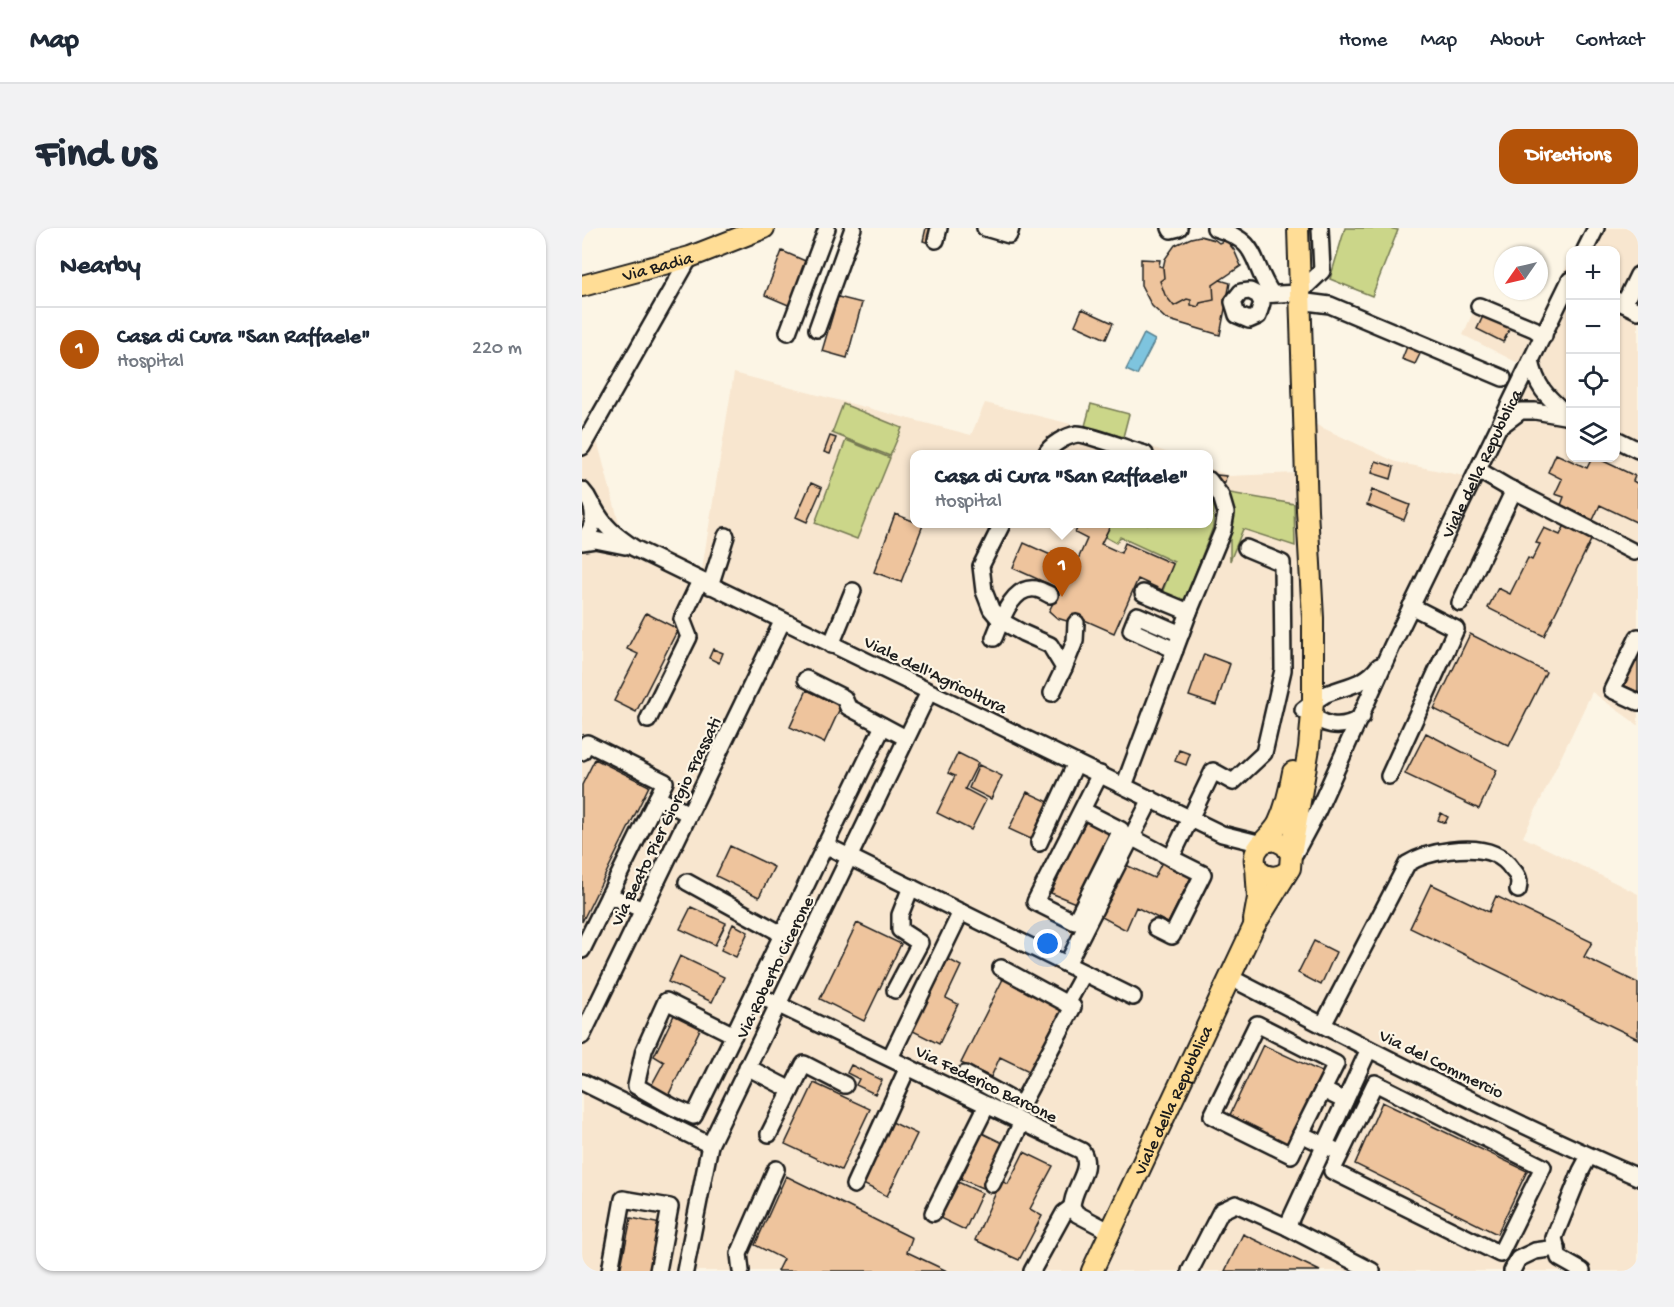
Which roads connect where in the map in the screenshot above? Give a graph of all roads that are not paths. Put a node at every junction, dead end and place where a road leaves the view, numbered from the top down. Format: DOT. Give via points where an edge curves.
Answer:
graph roads {
  1 [pos="764,228"];
  2 [pos="827,228"];
  3 [pos="853,228"];
  4 [pos="985,228"];
  5 [pos="1011,228"];
  6 [pos="1170,228"];
  7 [pos="1179,228"];
  8 [pos="1215,228"];
  9 [pos="1320,228"];
  10 [pos="1596,228"];
  11 [pos="1298,229"];
  12 [pos="1587,246"];
  13 [pos="690,257"];
  14 [pos="1638,275"];
  15 [pos="582,286"];
  16 [pos="1566,289"];
  17 [pos="1299,297"];
  18 [pos="1620,302"];
  19 [pos="1479,306"];
  20 [pos="1638,311"];
  21 [pos="817,329"];
  22 [pos="788,332"];
  23 [pos="1544,336"];
  24 [pos="1531,361"];
  25 [pos="1503,378"];
  26 [pos="1517,390"];
  27 [pos="1549,397"];
  28 [pos="1535,411"];
  29 [pos="1566,413"];
  30 [pos="1566,416"];
  31 [pos="1499,427"];
  32 [pos="1100,441"];
  33 [pos="1620,441"];
  34 [pos="582,447"];
  35 [pos="1048,450"];
  36 [pos="1094,450"];
  37 [pos="1131,450"];
  38 [pos="1638,450"];
  39 [pos="1478,470"];
  40 [pos="1213,485"];
  41 [pos="582,490"];
  42 [pos="1514,490"];
  43 [pos="593,506"];
  44 [pos="1306,510"];
  45 [pos="1000,528"];
  46 [pos="726,536"];
  47 [pos="582,541"];
  48 [pos="634,548"];
  49 [pos="1246,548"];
  50 [pos="1634,552"];
  51 [pos="705,584"];
  52 [pos="853,591"];
  53 [pos="1143,593"];
  54 [pos="1050,595"];
  55 [pos="1460,603"];
  56 [pos="1411,606"];
  57 [pos="1189,612"];
  58 [pos="1001,621"];
  59 [pos="782,622"];
  60 [pos="1076,623"];
  61 [pos="1180,634"];
  62 [pos="1638,637"];
  63 [pos="994,638"];
  64 [pos="831,645"];
  65 [pos="1392,646"];
  66 [pos="1175,650"];
  67 [pos="1314,660"];
  68 [pos="1064,668"];
  69 [pos="806,679"];
  70 [pos="1350,687"];
  71 [pos="929,692"];
  72 [pos="1052,693"];
  73 [pos="1638,702"];
  74 [pos="1309,710"];
  75 [pos="1362,717"];
  76 [pos="648,720"];
  77 [pos="883,726"];
  78 [pos="906,738"];
  79 [pos="582,752"];
  80 [pos="1076,763"];
  81 [pos="1100,774"];
  82 [pos="1389,776"];
  83 [pos="1124,786"];
  84 [pos="657,798"];
  85 [pos="1150,799"];
  86 [pos="1082,810"];
  87 [pos="689,814"];
  88 [pos="1191,819"];
  89 [pos="1222,834"];
  90 [pos="1131,837"];
  91 [pos="1039,843"];
  92 [pos="1263,843"];
  93 [pos="825,845"];
  94 [pos="849,857"];
  95 [pos="1171,858"];
  96 [pos="1290,861"];
  97 [pos="1256,865"];
  98 [pos="687,882"];
  99 [pos="911,887"];
  100 [pos="1518,890"];
  101 [pos="609,895"];
  102 [pos="643,910"];
  103 [pos="961,912"];
  104 [pos="1156,928"];
  105 [pos="1253,928"];
  106 [pos="782,934"];
  107 [pos="582,950"];
  108 [pos="1067,964"];
  109 [pos="1001,968"];
  110 [pos="1084,973"];
  111 [pos="1231,978"];
  112 [pos="895,990"];
  113 [pos="754,993"];
  114 [pos="1133,997"];
  115 [pos="778,1004"];
  116 [pos="1067,1004"];
  117 [pos="588,1007"];
  118 [pos="1323,1025"];
  119 [pos="734,1035"];
  120 [pos="582,1036"];
  121 [pos="1369,1049"];
  122 [pos="890,1058"];
  123 [pos="721,1061"];
  124 [pos="908,1067"];
  125 [pos="746,1070"];
  126 [pos="965,1074"];
  127 [pos="582,1082"];
  128 [pos="845,1085"];
  129 [pos="791,1090"];
  130 [pos="1323,1090"];
  131 [pos="1345,1101"];
  132 [pos="987,1105"];
  133 [pos="1022,1122"];
  134 [pos="769,1134"];
  135 [pos="1301,1134"];
  136 [pos="710,1145"];
  137 [pos="1325,1145"];
  138 [pos="1341,1153"];
  139 [pos="1589,1156"];
  140 [pos="776,1169"];
  141 [pos="1638,1177"];
  142 [pos="993,1184"];
  143 [pos="854,1185"];
  144 [pos="1071,1207"];
  145 [pos="933,1213"];
  146 [pos="1287,1227"];
  147 [pos="1111,1232"];
  148 [pos="1557,1248"];
  149 [pos="662,1270"];
  150 [pos="610,1271"];
  151 [pos="685,1271"];
  152 [pos="741,1271"];
  153 [pos="1032,1271"];
  154 [pos="1092,1271"];
  155 [pos="1190,1271"];
  156 [pos="1372,1271"];
  157 [pos="1512,1271"];
  158 [pos="1582,1271"];
  1 -- 13 [label="main road, Via Badia"];
  2 -- 22 [label="street"];
  3 -- 21 [label="street"];
  4 -- 5 [label="street" via="1009,235"];
  6 -- 7 [label="street"];
  8 -- 17 [label="street" via="1242,240 1255,255 1265,294"];
  9 -- 17 [label="street" via="1322,271"];
  10 -- 12 [label="street"];
  11 -- 17 [label="main road"];
  13 -- 15 [label="main road, Via Badia"];
  13 -- 34 [label="street"];
  14 -- 18 [label="street"];
  16 -- 23 [label="street, Viale della Repubblica"];
  17 -- 25 [label="street" via="1330,305"];
  17 -- 44 [label="main road"];
  18 -- 20 [label="street"];
  19 -- 23 [label="street"];
  23 -- 24 [label="street, Viale della Repubblica"];
  24 -- 26 [label="street, Viale della Repubblica"];
  24 -- 27 [label="street" via="1535,379"];
  26 -- 27 [label="street" via="1532,390"];
  26 -- 28 [label="street"];
  26 -- 31 [label="street, Viale della Repubblica"];
  27 -- 29 [label="street"];
  28 -- 30 [label="street"];
  28 -- 31 [label="street" via="1521,411"];
  31 -- 39 [label="street, Viale della Repubblica"];
  32 -- 35 [label="street" via="1078,434"];
  32 -- 36 [label="street"];
  32 -- 37 [label="street"];
  33 -- 38 [label="street"];
  39 -- 42 [label="street"];
  39 -- 56 [label="street, Viale della Repubblica"];
  40 -- 57 [label="street" via="1226,513 1223,530"];
  41 -- 43 [label="street, Viale dell'Agricoltura"];
  42 -- 50 [label="street"];
  42 -- 55 [label="street"];
  43 -- 47 [label="street, Viale dell'Agricoltura" via="592,526"];
  43 -- 48 [label="street, Viale dell'Agricoltura" via="602,523"];
  44 -- 67 [label="main road"];
  44 -- 74 [label="main road"];
  45 -- 58 [label="street" via="981,566 984,591"];
  46 -- 51 [label="street"];
  47 -- 48 [label="street, Viale dell'Agricoltura"];
  48 -- 51 [label="street, Viale dell'Agricoltura"];
  49 -- 88 [label="street" via="1282,563 1282,670 1264,753 1233,782 1213,771"];
  51 -- 59 [label="street, Viale dell'Agricoltura"];
  51 -- 76 [label="street" via="682,619 689,637"];
  52 -- 64 [label="street"];
  53 -- 57 [label="street"];
  54 -- 58 [label="street" via="1034,589 1022,593 1011,600"];
  56 -- 65 [label="street, Viale della Repubblica"];
  56 -- 82 [label="street" via="1456,629"];
  57 -- 61 [label="street"];
  58 -- 63 [label="street"];
  58 -- 68 [label="street" via="1050,645"];
  59 -- 64 [label="street, Viale dell'Agricoltura"];
  59 -- 87 [label="street, Via Beato Pier Giorgio Frassati"];
  60 -- 68 [label="street" via="1075,640"];
  61 -- 66 [label="street"];
  61 -- 66 [label="street" via="1137,615 1131,630"];
  62 -- 73 [label="street" via="1612,690"];
  64 -- 71 [label="street, Viale dell'Agricoltura"];
  65 -- 70 [label="street, Viale della Repubblica" via="1371,676"];
  65 -- 75 [label="street, Viale della Repubblica"];
  66 -- 83 [label="street"];
  67 -- 70 [label="street" via="1327,683"];
  67 -- 74 [label="main road"];
  68 -- 72 [label="street"];
  69 -- 77 [label="street" via="844,698 848,707"];
  70 -- 74 [label="street, Viale della Repubblica" via="1334,691"];
  71 -- 78 [label="street, Via Roberto Cicerone"];
  71 -- 80 [label="street, Viale dell'Agricoltura"];
  74 -- 75 [label="street" via="1321,722 1331,725 1351,723"];
  74 -- 92 [label="main road" via="1279,824"];
  74 -- 96 [label="main road" via="1309,748"];
  75 -- 96 [label="street, Viale della Repubblica"];
  77 -- 78 [label="street"];
  77 -- 93 [label="street"];
  78 -- 94 [label="street, Via Roberto Cicerone"];
  79 -- 84 [label="street" via="586,743 665,782"];
  80 -- 81 [label="street, Viale dell'Agricoltura"];
  80 -- 91 [label="street"];
  81 -- 83 [label="street, Viale dell'Agricoltura"];
  81 -- 86 [label="street"];
  83 -- 85 [label="street, Viale dell'Agricoltura"];
  84 -- 87 [label="street"];
  84 -- 101 [label="street"];
  85 -- 88 [label="street, Viale dell'Agricoltura"];
  85 -- 90 [label="street"];
  86 -- 86 [label="street" via="1035,902 1075,922 1121,830"];
  87 -- 102 [label="street, Via Beato Pier Giorgio Frassati"];
  88 -- 89 [label="street, Viale dell'Agricoltura"];
  88 -- 95 [label="street"];
  89 -- 92 [label="street, Viale dell'Agricoltura"];
  89 -- 97 [label="street, Viale dell'Agricoltura"];
  90 -- 95 [label="street"];
  90 -- 108 [label="street"];
  92 -- 96 [label="main road" via="1270,840 1285,844"];
  92 -- 97 [label="main road" via="1255,855"];
  93 -- 94 [label="street"];
  93 -- 106 [label="street"];
  94 -- 99 [label="street"];
  94 -- 115 [label="street, Via Roberto Cicerone"];
  95 -- 104 [label="street" via="1203,874 1172,936"];
  96 -- 97 [label="main road" via="1276,877 1260,872"];
  96 -- 105 [label="main road, Viale della Repubblica"];
  97 -- 105 [label="main road, Viale della Repubblica"];
  98 -- 106 [label="street"];
  99 -- 103 [label="street"];
  99 -- 112 [label="street" via="900,915 900,930 920,943"];
  100 -- 118 [label="street" via="1520,880 1516,873 1493,854 1474,850 1417,857 1407,864"];
  101 -- 102 [label="street"];
  101 -- 107 [label="street"];
  102 -- 117 [label="street, Via Beato Pier Giorgio Frassati"];
  103 -- 108 [label="street"];
  103 -- 122 [label="street"];
  105 -- 111 [label="main road, Viale della Repubblica"];
  106 -- 113 [label="street"];
  108 -- 110 [label="street"];
  109 -- 116 [label="street"];
  110 -- 114 [label="street"];
  110 -- 116 [label="street"];
  111 -- 118 [label="street, Via del Commercio"];
  111 -- 147 [label="main road, Viale della Repubblica"];
  113 -- 115 [label="street, Via Federico Barcone"];
  113 -- 119 [label="street"];
  115 -- 122 [label="street, Via Federico Barcone"];
  115 -- 125 [label="street, Via Roberto Cicerone"];
  116 -- 126 [label="street" via="1073,1007 1021,1105"];
  117 -- 120 [label="street, Via Beato Pier Giorgio Frassati"];
  118 -- 121 [label="street, Via del Commercio"];
  119 -- 123 [label="street"];
  119 -- 123 [label="street" via="666,1001 644,1050 636,1086 694,1116"];
  121 -- 131 [label="street"];
  121 -- 139 [label="street, Via del Commercio"];
  122 -- 124 [label="street, Via Federico Barcone"];
  123 -- 125 [label="street"];
  124 -- 132 [label="street, Via Federico Barcone"];
  124 -- 143 [label="street"];
  125 -- 129 [label="street"];
  125 -- 136 [label="street, Via Roberto Cicerone"];
  127 -- 136 [label="street"];
  128 -- 129 [label="street" via="804,1064"];
  129 -- 134 [label="street"];
  130 -- 131 [label="street"];
  130 -- 135 [label="street"];
  130 -- 135 [label="street" via="1336,1064 1257,1024 1212,1116 1291,1155"];
  131 -- 137 [label="street"];
  132 -- 133 [label="street, Via Federico Barcone"];
  132 -- 145 [label="street"];
  133 -- 142 [label="street"];
  133 -- 144 [label="street, Via Federico Barcone" via="1082,1151 1087,1159"];
  135 -- 137 [label="street"];
  136 -- 151 [label="street, Via Roberto Cicerone"];
  137 -- 138 [label="street"];
  137 -- 146 [label="street"];
  138 -- 138 [label="street" via="1332,1171 1500,1254 1544,1167 1375,1083"];
  139 -- 141 [label="street, Via del Commercio"];
  139 -- 148 [label="street" via="1560,1218 1554,1238"];
  140 -- 152 [label="street" via="739,1254"];
  144 -- 147 [label="street"];
  144 -- 153 [label="street"];
  146 -- 155 [label="street" via="1236,1204 1221,1210"];
  146 -- 156 [label="street"];
  147 -- 154 [label="main road, Viale della Repubblica"];
  148 -- 157 [label="street" via="1535,1251 1518,1259"];
  148 -- 158 [label="street" via="1560,1258"];
  149 -- 150 [label="street" via="670,1207 623,1198"];
}
